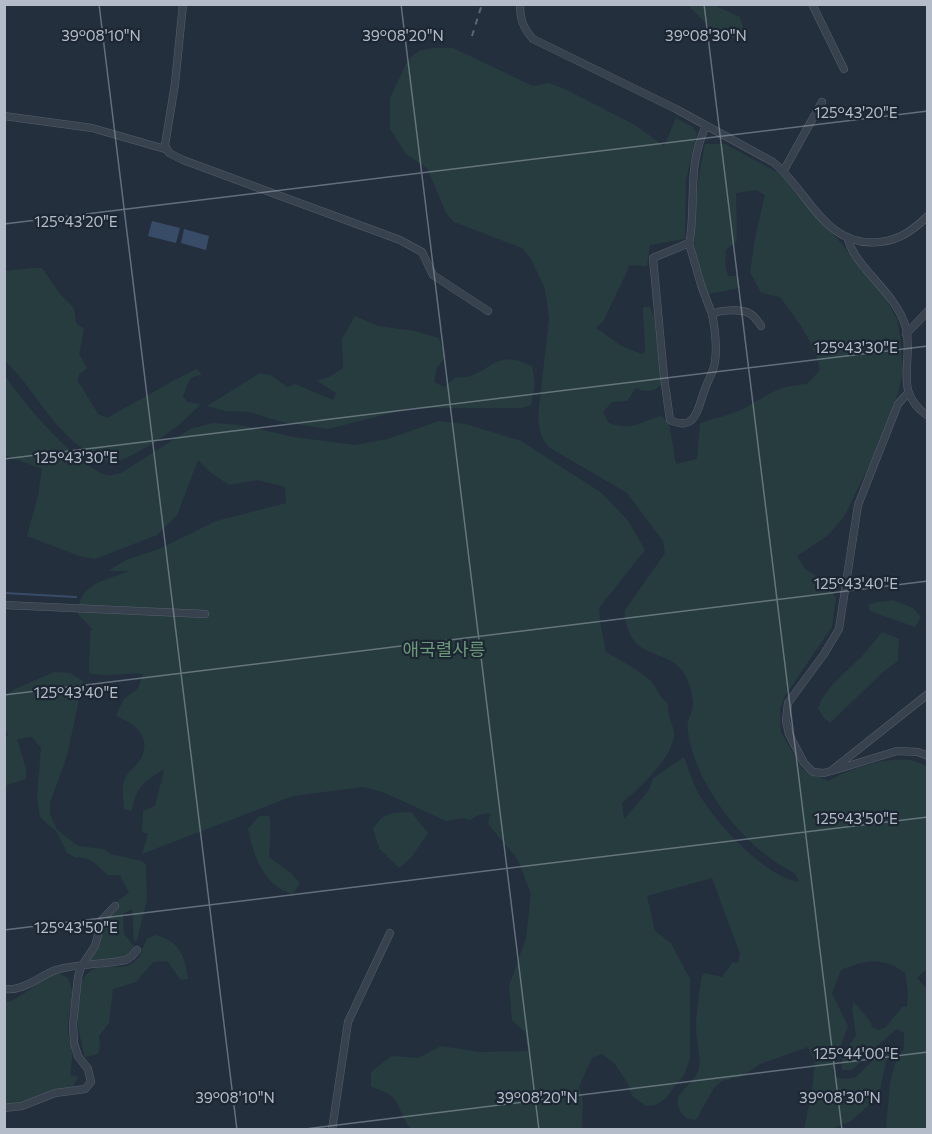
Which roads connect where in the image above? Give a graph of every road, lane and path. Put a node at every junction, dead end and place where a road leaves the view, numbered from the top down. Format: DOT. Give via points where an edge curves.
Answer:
graph roads {
  1 [pos="183,4"];
  2 [pos="520,4"];
  3 [pos="812,4"];
  4 [pos="844,69"];
  5 [pos="822,102"];
  6 [pos="4,116"];
  7 [pos="706,126"];
  8 [pos="165,149"];
  9 [pos="784,170"];
  10 [pos="927,216"];
  11 [pos="848,239"];
  12 [pos="689,243"];
  13 [pos="488,310"];
  14 [pos="927,311"];
  15 [pos="712,314"];
  16 [pos="761,326"];
  17 [pos="906,334"];
  18 [pos="907,394"];
  19 [pos="927,416"];
  20 [pos="4,605"];
  21 [pos="205,614"];
  22 [pos="927,694"];
  23 [pos="927,756"];
  24 [pos="831,771"];
  25 [pos="115,906"];
  26 [pos="390,933"];
  27 [pos="137,950"];
  28 [pos="82,965"];
  29 [pos="4,989"];
  30 [pos="4,1108"];
  31 [pos="332,1130"];
  1 -- 8 [label="street"];
  2 -- 7 [label="street" via="520,18 533,39"];
  3 -- 4 [label="street"];
  5 -- 9 [label="street"];
  6 -- 8 [label="street" via="92,128"];
  7 -- 9 [label="street"];
  7 -- 12 [label="street" via="695,159"];
  8 -- 13 [label="street" via="183,160 400,240 422,252 433,275"];
  9 -- 11 [label="street" via="822,219"];
  10 -- 11 [label="street" via="899,238 874,242"];
  11 -- 17 [label="street" via="885,289 902,318"];
  12 -- 15 [label="street"];
  12 -- 15 [label="street" via="653,258 667,399 670,420 676,423 692,421 697,414 715,363"];
  14 -- 17 [label="street"];
  15 -- 16 [label="street" via="747,312"];
  17 -- 18 [label="street"];
  18 -- 19 [label="street"];
  18 -- 24 [label="street" via="898,404 858,505 839,629 788,703 789,734 804,763 813,772"];
  20 -- 21 [label="street"];
  22 -- 24 [label="street"];
  23 -- 24 [label="street" via="897,751"];
  25 -- 28 [label="street" via="105,916"];
  26 -- 31 [label="street" via="348,1022"];
  27 -- 28 [label="street" via="126,960"];
  28 -- 29 [label="street" via="55,971 16,990"];
  28 -- 30 [label="street" via="74,1012 74,1043 91,1082 85,1089"];
}
